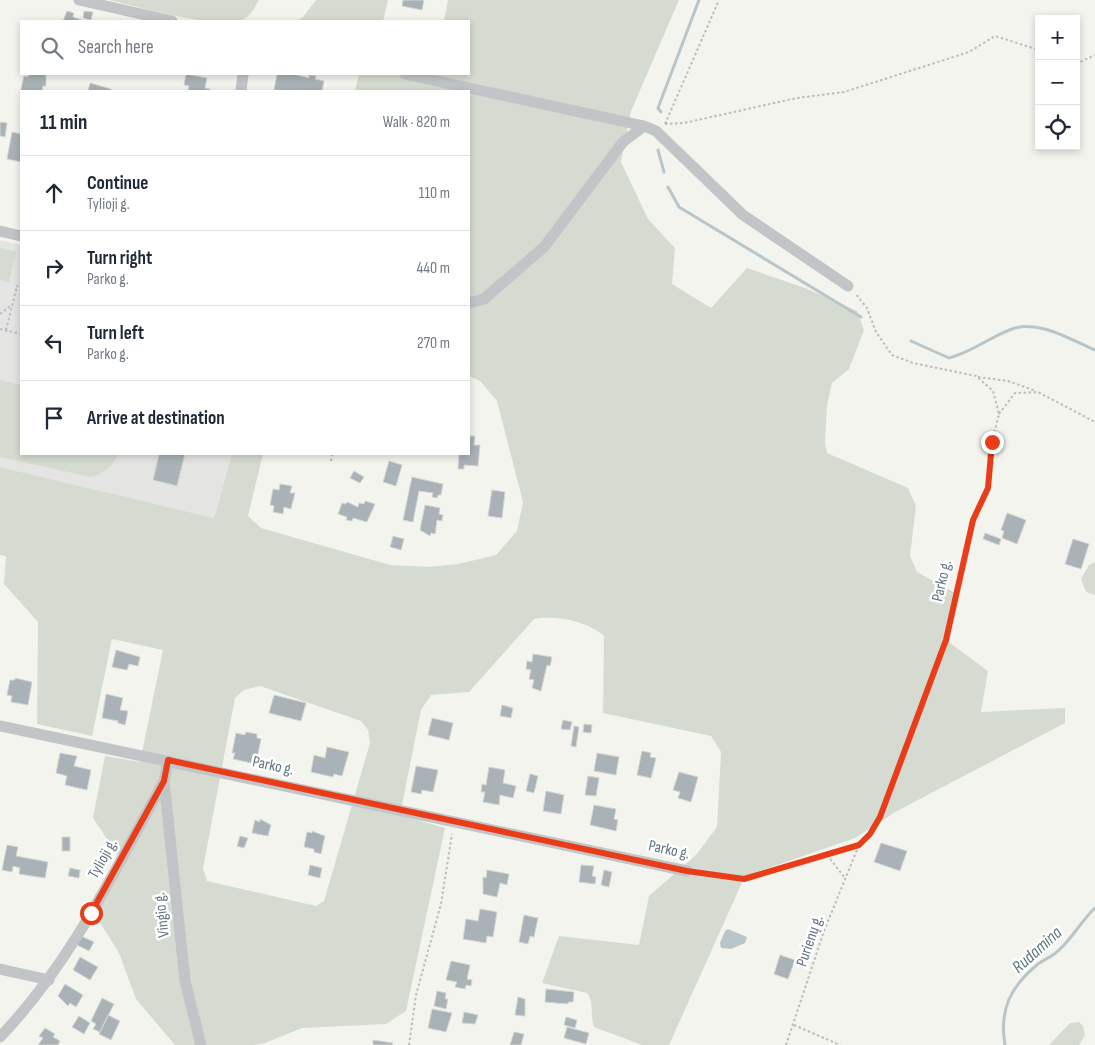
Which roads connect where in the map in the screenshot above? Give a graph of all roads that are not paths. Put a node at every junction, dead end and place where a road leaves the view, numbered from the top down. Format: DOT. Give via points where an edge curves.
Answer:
graph roads {
  1 [pos="79,0"];
  2 [pos="168,20"];
  3 [pos="242,75"];
  4 [pos="410,75"];
  5 [pos="241,90"];
  6 [pos="644,126"];
  7 [pos="0,231"];
  8 [pos="20,236"];
  9 [pos="848,286"];
  10 [pos="470,303"];
  11 [pos="0,726"];
  12 [pos="168,760"];
  13 [pos="164,781"];
  14 [pos="687,871"];
  15 [pos="0,969"];
  16 [pos="49,980"];
  17 [pos="0,1037"];
  18 [pos="201,1045"];
  1 -- 2 [label="street"];
  3 -- 5 [label="street"];
  4 -- 6 [label="street"];
  6 -- 9 [label="street" via="661,128 743,215"];
  6 -- 10 [label="street" via="623,142 544,247 484,299"];
  7 -- 8 [label="street"];
  11 -- 12 [label="street, Parko g."];
  12 -- 13 [label="street, Tylioji g."];
  12 -- 14 [label="street, Parko g."];
  13 -- 16 [label="street, Tylioji g." via="94,908"];
  13 -- 18 [label="street, Vingio g." via="185,981"];
  15 -- 16 [label="street"];
  16 -- 17 [label="street, Tylioji g."];
}
